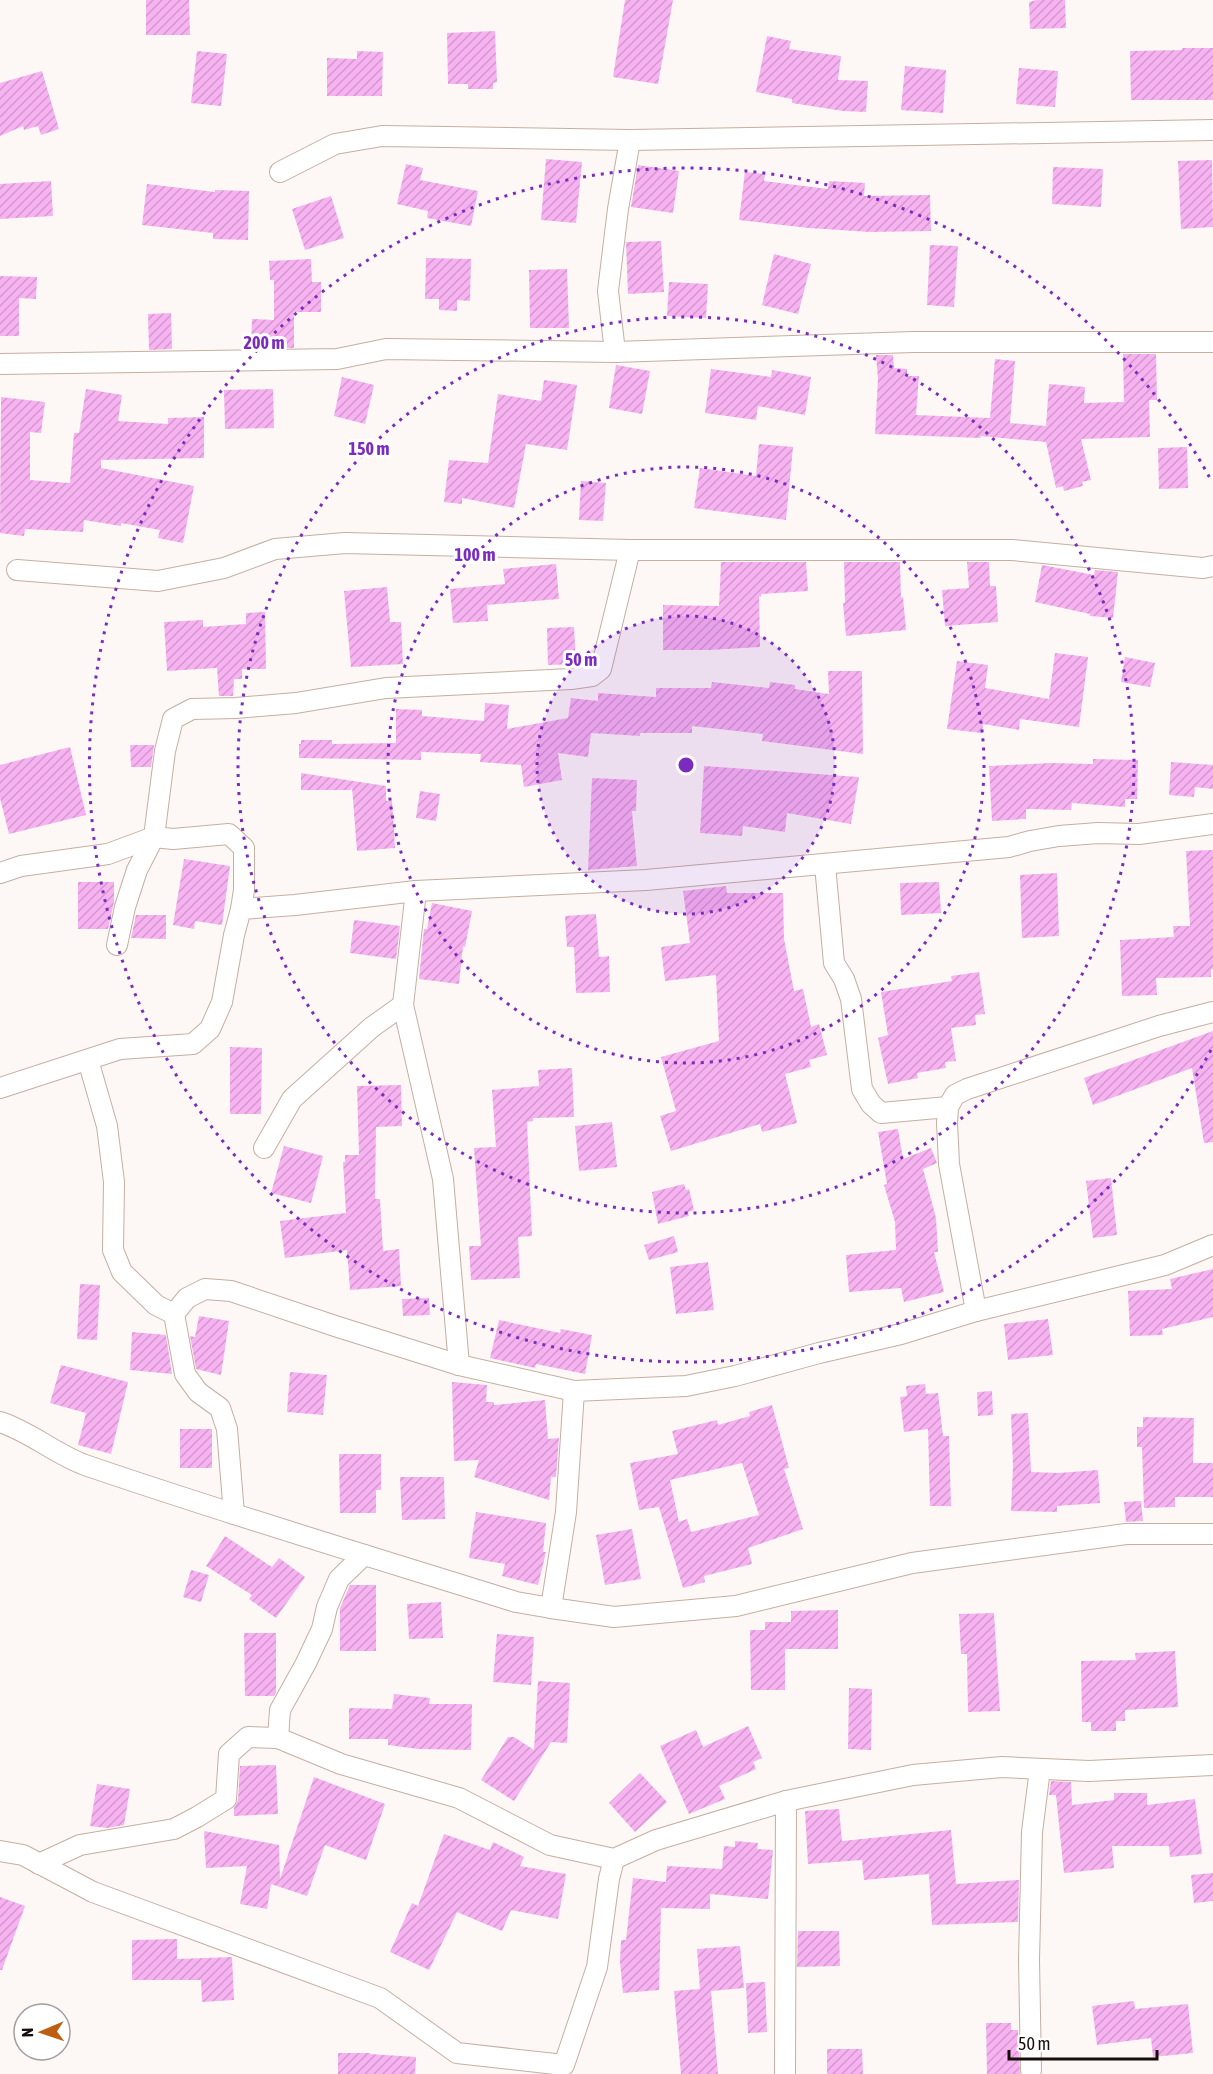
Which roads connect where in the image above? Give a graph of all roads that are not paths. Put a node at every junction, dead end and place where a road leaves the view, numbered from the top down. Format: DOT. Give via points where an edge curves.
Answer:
graph roads {
  1 [pos="1213,130"];
  2 [pos="630,140"];
  3 [pos="280,172"];
  4 [pos="1213,342"];
  5 [pos="615,352"];
  6 [pos="0,364"];
  7 [pos="630,550"];
  8 [pos="1213,566"];
  9 [pos="17,570"];
  10 [pos="1213,824"];
  11 [pos="153,837"];
  12 [pos="825,865"];
  13 [pos="0,873"];
  14 [pos="416,891"];
  15 [pos="241,909"];
  16 [pos="117,945"];
  17 [pos="403,1005"];
  18 [pos="1213,1012"];
  19 [pos="88,1060"];
  20 [pos="0,1088"];
  21 [pos="948,1107"];
  22 [pos="264,1148"];
  23 [pos="1213,1245"];
  24 [pos="976,1311"];
  25 [pos="174,1314"];
  26 [pos="459,1365"];
  27 [pos="574,1391"];
  28 [pos="0,1422"];
  29 [pos="234,1514"];
  30 [pos="1213,1534"];
  31 [pos="364,1555"];
  32 [pos="550,1608"];
  33 [pos="278,1738"];
  34 [pos="1213,1765"];
  35 [pos="1040,1769"];
  36 [pos="786,1801"];
  37 [pos="0,1851"];
  38 [pos="614,1859"];
  39 [pos="39,1864"];
  40 [pos="564,2070"];
  41 [pos="1031,2070"];
  42 [pos="784,2074"];
  1 -- 2 [label="street"];
  2 -- 3 [label="street" via="382,136 335,144"];
  2 -- 5 [label="street" via="608,291"];
  4 -- 5 [label="street" via="913,342"];
  5 -- 6 [label="street" via="386,349 337,359"];
  7 -- 8 [label="street" via="1012,550"];
  7 -- 9 [label="street" via="345,543 274,549 224,568 158,581"];
  7 -- 11 [label="street" via="601,669 592,676 386,688 296,703 192,709 172,719"];
  10 -- 12 [label="street" via="1139,834 1059,836 1009,847"];
  11 -- 13 [label="street" via="108,854 21,866"];
  11 -- 15 [label="street" via="229,834 244,848"];
  11 -- 16 [label="street" via="137,870"];
  12 -- 14 [label="street" via="646,880"];
  12 -- 21 [label="street" via="834,963 852,999 862,1089 881,1113"];
  14 -- 15 [label="street"];
  14 -- 17 [label="street"];
  15 -- 19 [label="street" via="222,1002 210,1029 193,1044 120,1049"];
  17 -- 22 [label="street" via="372,1027 292,1099"];
  17 -- 26 [label="street" via="443,1179"];
  18 -- 21 [label="street" via="967,1089 955,1095"];
  19 -- 20 [label="street"];
  19 -- 25 [label="street" via="107,1126 114,1182 113,1250 122,1272 156,1305"];
  21 -- 24 [label="street" via="949,1164"];
  23 -- 24 [label="street" via="1165,1265"];
  24 -- 27 [label="street" via="901,1334 686,1386"];
  25 -- 26 [label="street" via="187,1298 205,1289 231,1291"];
  25 -- 29 [label="street" via="186,1374 198,1392 220,1408 227,1429"];
  26 -- 27 [label="street"];
  27 -- 32 [label="street" via="566,1512"];
  28 -- 29 [label="street" via="68,1459"];
  29 -- 31 [label="street"];
  30 -- 32 [label="street" via="1126,1534 912,1563 736,1606 614,1617"];
  31 -- 32 [label="street" via="516,1602"];
  31 -- 33 [label="street" via="339,1579 322,1629 280,1710"];
  33 -- 38 [label="street" via="341,1764 459,1798 550,1845"];
  33 -- 39 [label="street" via="248,1737 230,1754 226,1799 197,1817 174,1828 80,1845"];
  34 -- 35 [label="street"];
  35 -- 36 [label="street" via="1002,1767 913,1775"];
  35 -- 41 [label="street" via="1032,1832"];
  36 -- 38 [label="street" via="656,1840"];
  36 -- 42 [label="street"];
  37 -- 39 [label="street" via="23,1855"];
  38 -- 40 [label="street" via="597,1967"];
  39 -- 40 [label="street" via="93,1892 380,1998 458,2053"];
}
